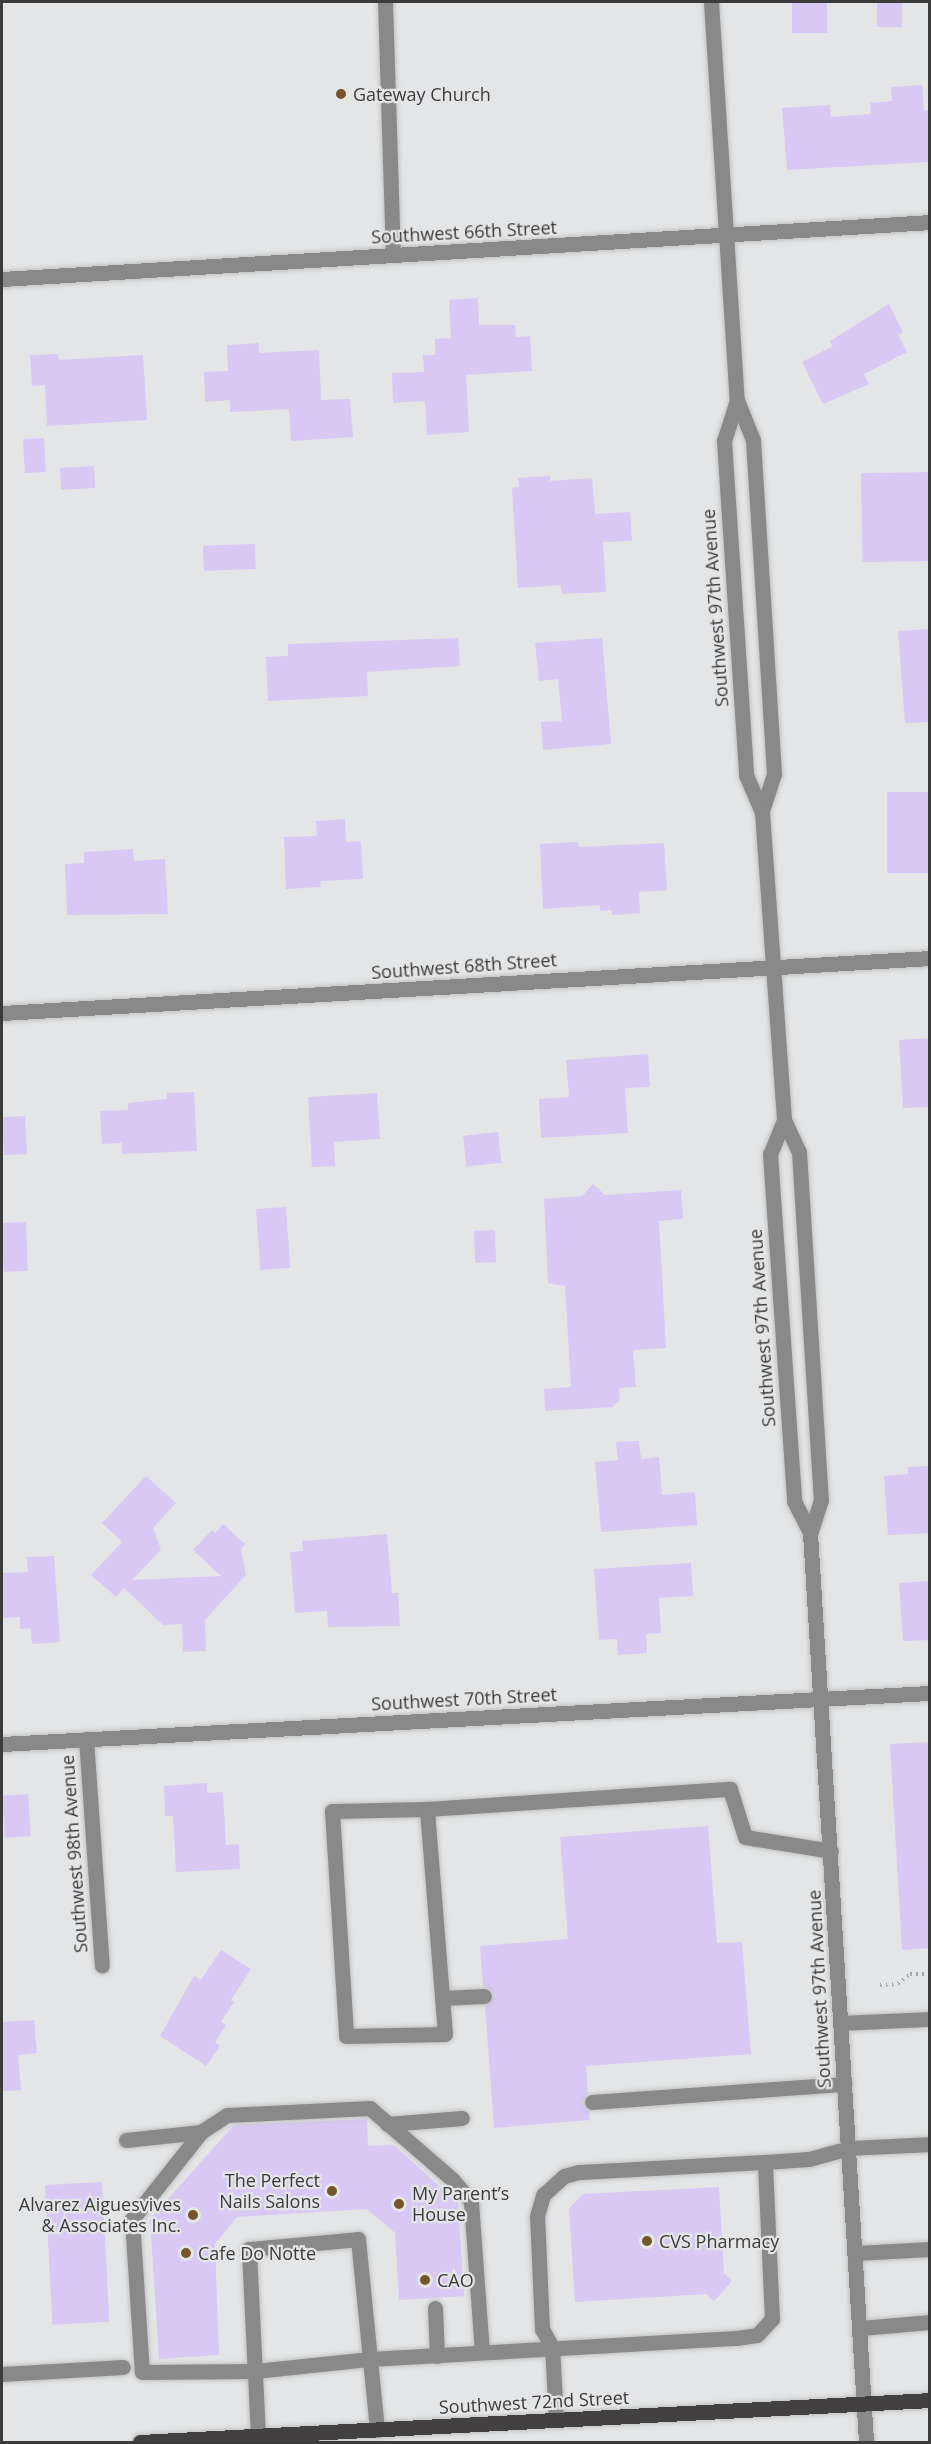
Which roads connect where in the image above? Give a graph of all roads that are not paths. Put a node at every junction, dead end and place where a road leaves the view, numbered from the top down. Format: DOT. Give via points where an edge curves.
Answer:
graph roads {
  1 [pos="385,2"];
  2 [pos="711,2"];
  3 [pos="930,222"];
  4 [pos="726,235"];
  5 [pos="393,255"];
  6 [pos="2,279"];
  7 [pos="737,400"];
  8 [pos="762,812"];
  9 [pos="930,958"];
  10 [pos="773,967"];
  11 [pos="2,1013"];
  12 [pos="784,1120"];
  13 [pos="810,1533"];
  14 [pos="930,1693"];
  15 [pos="822,1699"];
  16 [pos="86,1739"];
  17 [pos="2,1744"];
  18 [pos="427,1809"];
  19 [pos="831,1851"];
  20 [pos="102,1965"];
  21 [pos="484,1996"];
  22 [pos="442,1998"];
  23 [pos="930,2019"];
  24 [pos="841,2023"];
  25 [pos="844,2084"];
  26 [pos="592,2102"];
  27 [pos="462,2118"];
  28 [pos="387,2124"];
  29 [pos="201,2132"];
  30 [pos="126,2140"];
  31 [pos="930,2144"];
  32 [pos="849,2148"];
  33 [pos="765,2162"];
  34 [pos="930,2249"];
  35 [pos="856,2253"];
  36 [pos="435,2307"];
  37 [pos="930,2322"];
  38 [pos="861,2328"];
  39 [pos="552,2347"];
  40 [pos="482,2352"];
  41 [pos="437,2356"];
  42 [pos="370,2359"];
  43 [pos="123,2367"];
  44 [pos="255,2370"];
  45 [pos="2,2374"];
  46 [pos="930,2400"];
  47 [pos="865,2404"];
  48 [pos="556,2420"];
  49 [pos="377,2430"];
  50 [pos="258,2439"];
  51 [pos="140,2442"];
  52 [pos="866,2442"];
  1 -- 5 [label="street"];
  2 -- 4 [label="street, Southwest 97th Avenue"];
  3 -- 4 [label="street, Southwest 66th Street"];
  4 -- 5 [label="street, Southwest 66th Street"];
  4 -- 7 [label="street, Southwest 97th Avenue"];
  5 -- 6 [label="street, Southwest 66th Street"];
  7 -- 8 [label="street, Southwest 97th Avenue" via="753,440 774,774"];
  7 -- 8 [label="street, Southwest 97th Avenue" via="724,441 746,775"];
  8 -- 10 [label="street, Southwest 97th Avenue"];
  9 -- 10 [label="street, Southwest 68th Street"];
  10 -- 11 [label="street, Southwest 68th Street"];
  10 -- 12 [label="street, Southwest 97th Avenue"];
  12 -- 13 [label="street, Southwest 97th Avenue" via="799,1152 819,1466 821,1500"];
  12 -- 13 [label="street, Southwest 97th Avenue" via="770,1154 794,1501"];
  13 -- 15 [label="street, Southwest 97th Avenue"];
  14 -- 15 [label="street, Southwest 70th Street"];
  15 -- 16 [label="street, Southwest 70th Street"];
  15 -- 19 [label="street, Southwest 97th Avenue"];
  16 -- 17 [label="street, Southwest 70th Street"];
  16 -- 20 [label="street, Southwest 98th Avenue"];
  18 -- 19 [label="street" via="730,1789 745,1837"];
  18 -- 22 [label="street"];
  18 -- 22 [label="street" via="332,1811 346,2036 445,2034"];
  19 -- 24 [label="street, Southwest 97th Avenue"];
  21 -- 22 [label="street"];
  23 -- 24 [label="street"];
  24 -- 25 [label="street, Southwest 97th Avenue"];
  25 -- 26 [label="street"];
  25 -- 32 [label="street, Southwest 97th Avenue"];
  27 -- 28 [label="street"];
  28 -- 29 [label="street" via="370,2108 227,2115"];
  28 -- 40 [label="street" via="453,2180 471,2201"];
  29 -- 30 [label="street"];
  29 -- 44 [label="street" via="132,2218 142,2372"];
  31 -- 32 [label="street"];
  32 -- 33 [label="street" via="809,2159"];
  32 -- 35 [label="street, Southwest 97th Avenue"];
  33 -- 39 [label="street" via="773,2306 772,2319 764,2331 736,2338"];
  33 -- 39 [label="street" via="579,2172 552,2185 543,2195 537,2216 542,2329"];
  34 -- 35 [label="street"];
  35 -- 38 [label="street, Southwest 97th Avenue"];
  36 -- 41 [label="street"];
  37 -- 38 [label="street"];
  38 -- 47 [label="street, Southwest 97th Avenue"];
  39 -- 40 [label="street"];
  39 -- 48 [label="street"];
  40 -- 41 [label="street"];
  41 -- 42 [label="street"];
  42 -- 44 [label="street"];
  42 -- 44 [label="street" via="358,2239 249,2249"];
  42 -- 49 [label="street"];
  43 -- 45 [label="street"];
  44 -- 50 [label="street"];
  46 -- 47 [label="main road, Southwest 72nd Street"];
  47 -- 48 [label="main road, Southwest 72nd Street"];
  47 -- 52 [label="street, Southwest 97th Avenue"];
  48 -- 49 [label="main road, Southwest 72nd Street"];
  49 -- 50 [label="main road, Southwest 72nd Street"];
  50 -- 51 [label="main road, Southwest 72nd Street"];
}
